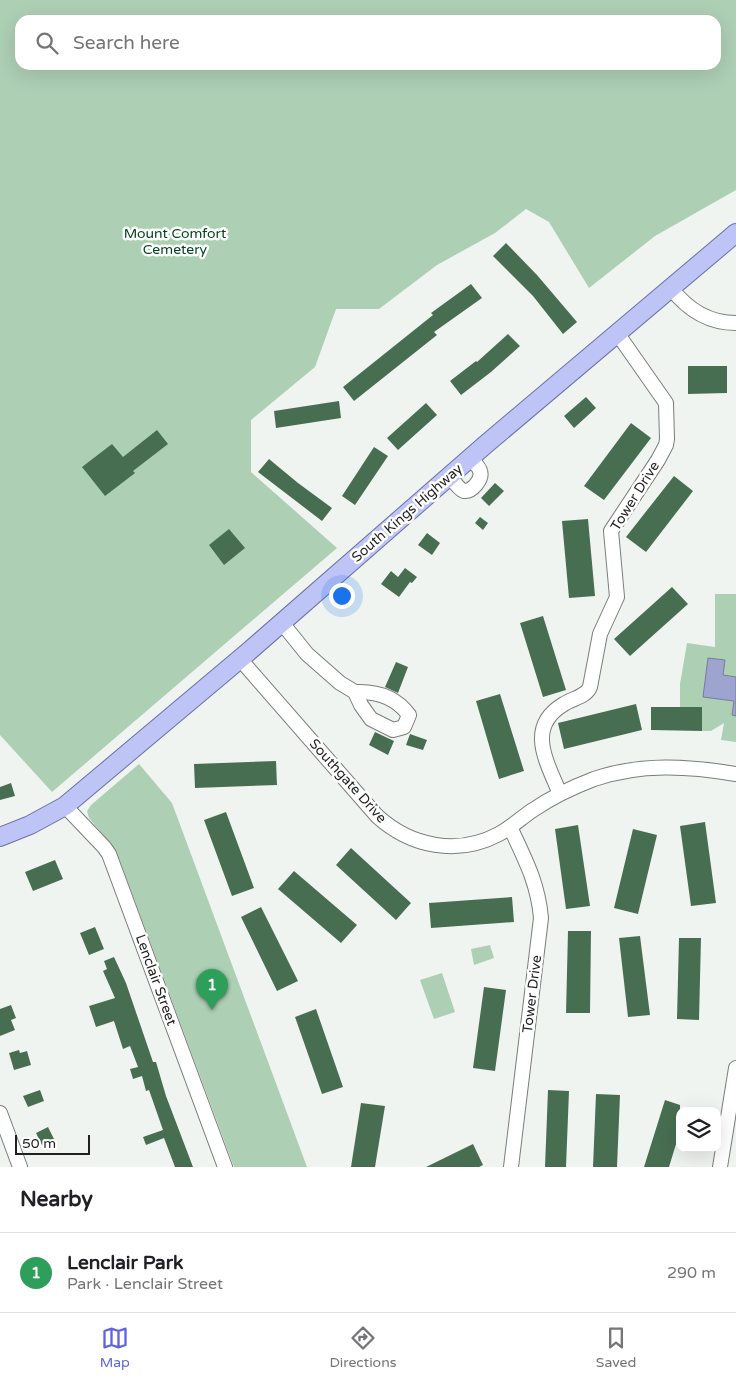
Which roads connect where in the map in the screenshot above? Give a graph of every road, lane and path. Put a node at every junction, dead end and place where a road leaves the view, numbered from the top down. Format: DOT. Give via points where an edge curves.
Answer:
graph roads {
  1 [pos="736,233"];
  2 [pos="671,288"];
  3 [pos="736,323"];
  4 [pos="617,333"];
  5 [pos="282,623"];
  6 [pos="240,659"];
  7 [pos="355,692"];
  8 [pos="736,774"];
  9 [pos="560,794"];
  10 [pos="65,806"];
  11 [pos="510,827"];
  12 [pos="0,837"];
  13 [pos="736,1068"];
  14 [pos="0,1113"];
  15 [pos="20,1167"];
  16 [pos="226,1167"];
  17 [pos="511,1167"];
  18 [pos="720,1167"];
  1 -- 2 [label="main road, South Kings Highway"];
  2 -- 3 [label="street" via="704,317"];
  2 -- 4 [label="main road, South Kings Highway"];
  4 -- 5 [label="main road, South Kings Highway"];
  4 -- 9 [label="street, Tower Drive" via="666,403 667,439 658,460 611,531 617,597 600,634 590,687 585,694 560,707 543,727 541,736 545,755"];
  5 -- 6 [label="main road, South Kings Highway"];
  5 -- 7 [label="street" via="307,654"];
  6 -- 10 [label="main road, South Kings Highway"];
  6 -- 11 [label="street, Southgate Drive" via="377,816 403,835 431,845 459,846 486,840"];
  8 -- 9 [label="street, Southgate Drive" via="678,767 637,769 596,779"];
  9 -- 11 [label="street, Southgate Drive"];
  10 -- 12 [label="main road, South Kings Highway"];
  10 -- 16 [label="street, Lenclair Street" via="109,854"];
  11 -- 17 [label="street, Tower Drive" via="534,877 540,897 541,918"];
  13 -- 18 [label="street"];
  14 -- 15 [label="street"];
}
